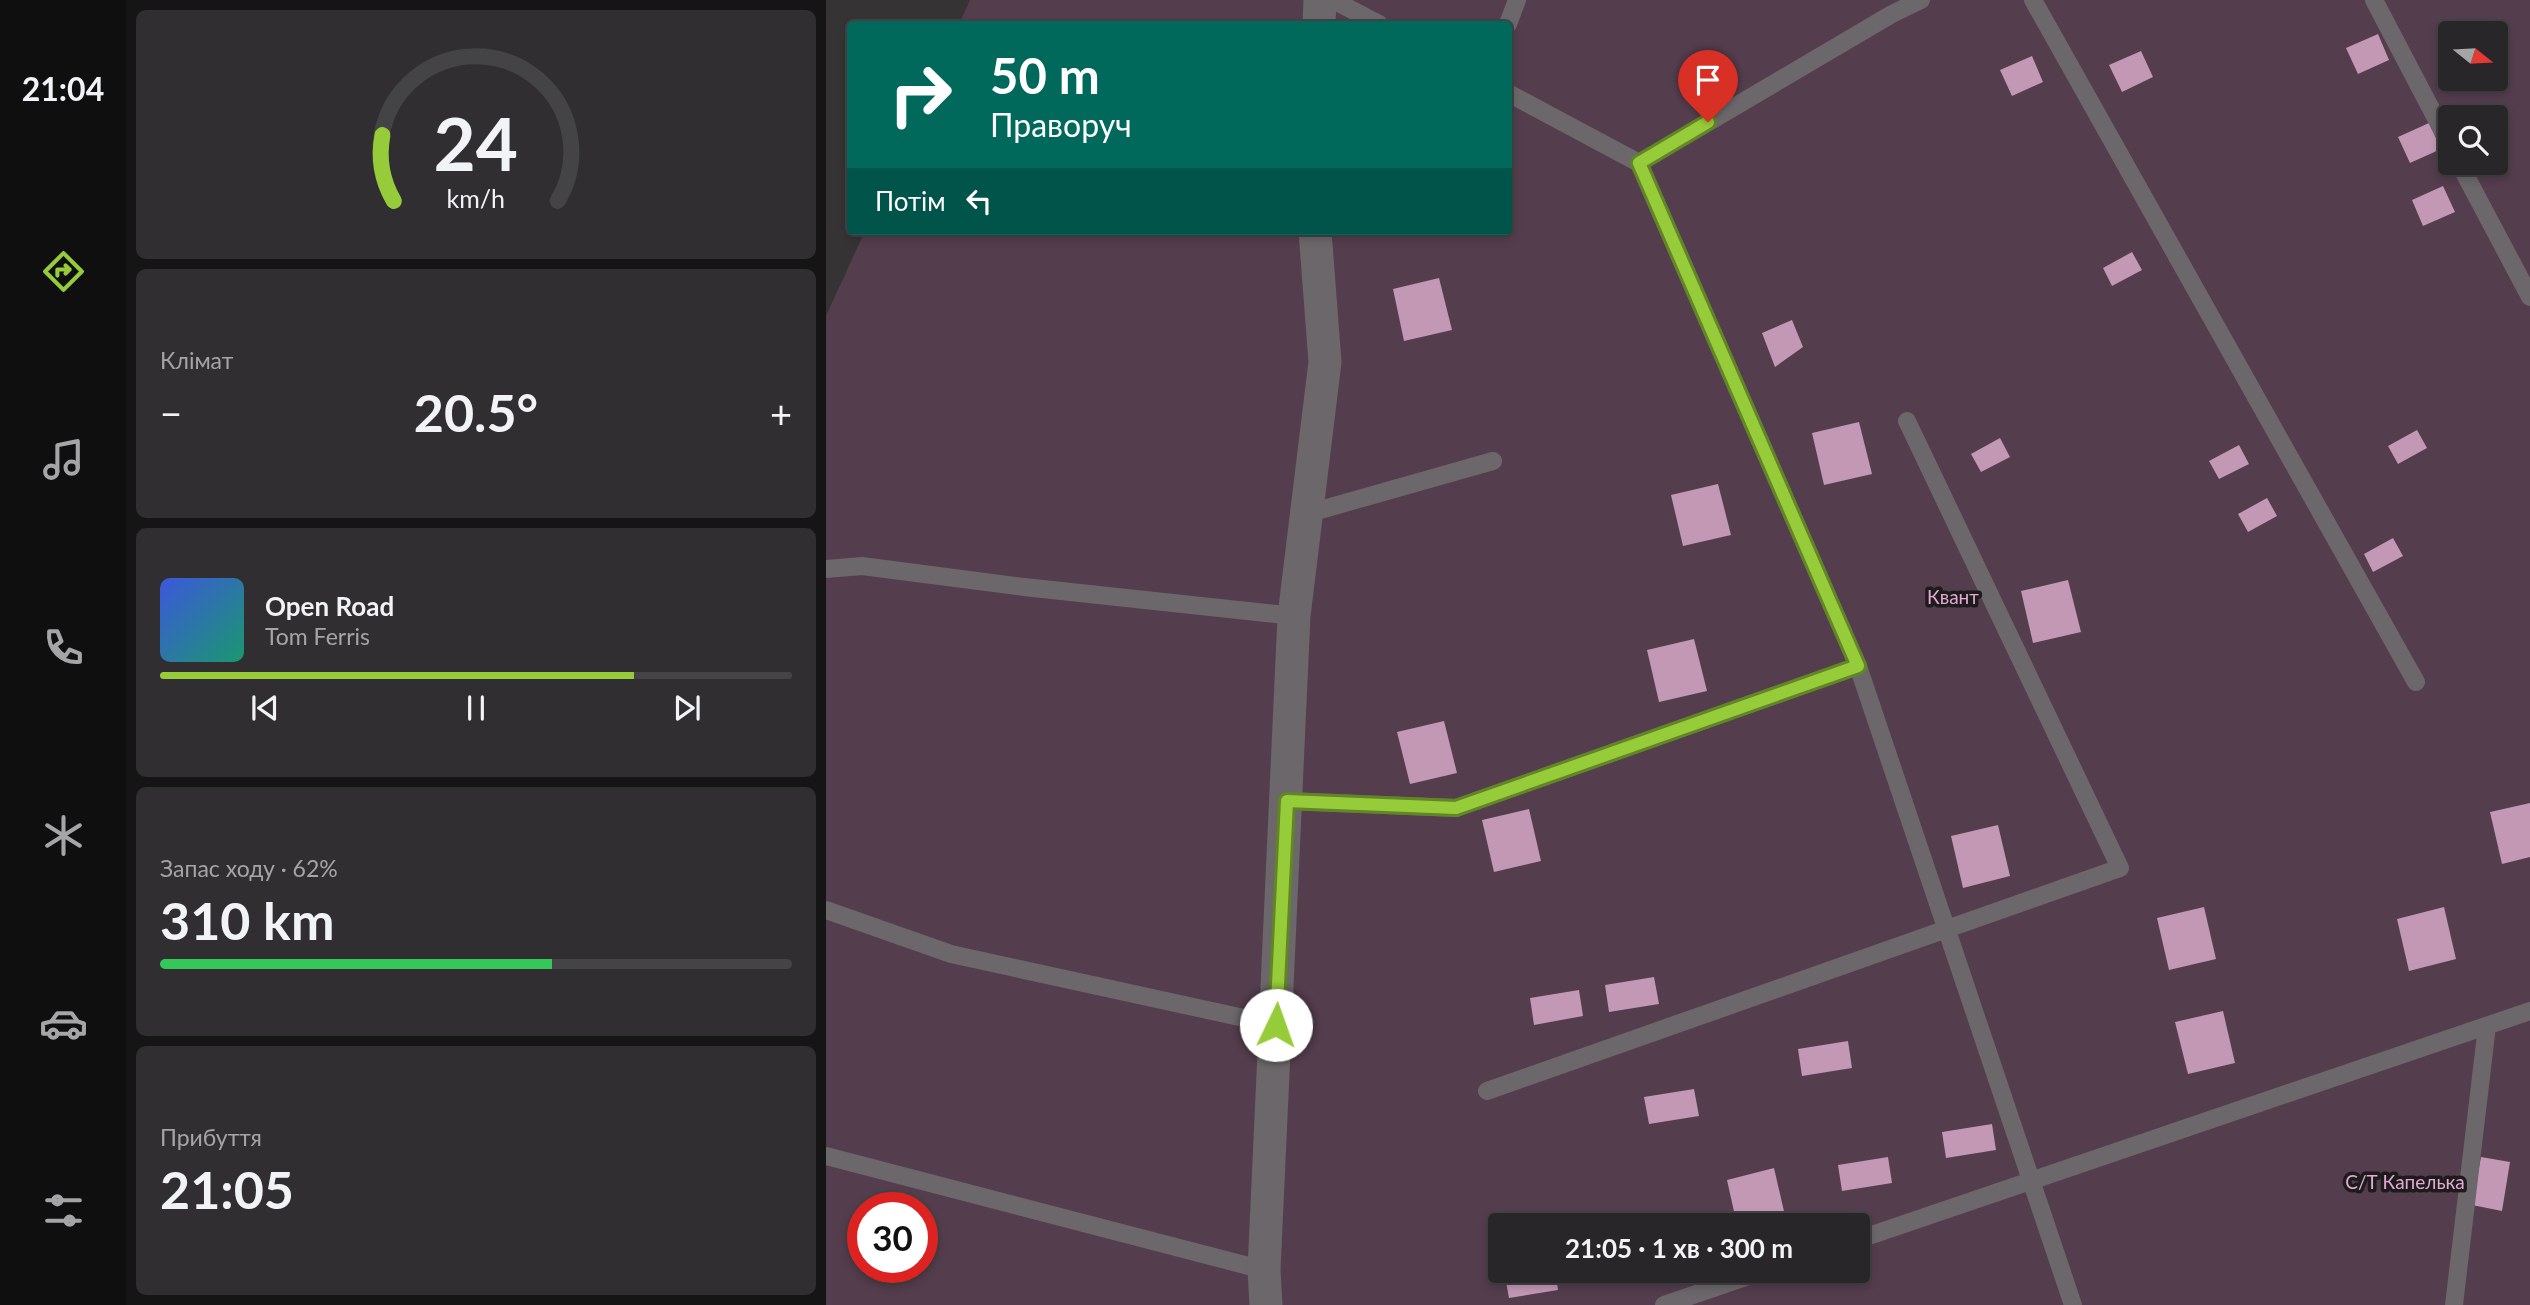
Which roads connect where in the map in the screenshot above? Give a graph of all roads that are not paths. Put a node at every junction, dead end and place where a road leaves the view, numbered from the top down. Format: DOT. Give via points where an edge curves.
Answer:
graph roads {
  1 [pos="1320,0"];
  2 [pos="1333,0"];
  3 [pos="1517,0"];
  4 [pos="1921,0"];
  5 [pos="2033,0"];
  6 [pos="2374,0"];
  7 [pos="1895,7"];
  8 [pos="1319,21"];
  9 [pos="1373,21"];
  10 [pos="1509,21"];
  11 [pos="1512,95"];
  12 [pos="2438,122"];
  13 [pos="1639,163"];
  14 [pos="2465,175"];
  15 [pos="1315,235"];
  16 [pos="2530,297"];
  17 [pos="1907,421"];
  18 [pos="1493,461"];
  19 [pos="1306,514"];
  20 [pos="826,569"];
  21 [pos="1294,616"];
  22 [pos="1858,666"];
  23 [pos="2416,682"];
  24 [pos="1287,801"];
  25 [pos="826,910"];
  26 [pos="1947,929"];
  27 [pos="2530,1012"];
  28 [pos="1276,1025"];
  29 [pos="2487,1026"];
  30 [pos="1487,1091"];
  31 [pos="826,1156"];
  32 [pos="2031,1181"];
  33 [pos="1870,1236"];
  34 [pos="1264,1270"];
  35 [pos="1728,1283"];
  36 [pos="1266,1305"];
  37 [pos="1664,1305"];
  38 [pos="2073,1305"];
  39 [pos="2454,1305"];
  1 -- 8 [label="street"];
  2 -- 9 [label="lane"];
  3 -- 10 [label="lane"];
  4 -- 7 [label="lane"];
  5 -- 23 [label="lane"];
  6 -- 12 [label="lane"];
  7 -- 13 [label="lane"];
  11 -- 13 [label="lane"];
  13 -- 22 [label="lane"];
  14 -- 16 [label="lane"];
  15 -- 19 [label="street" via="1325,362"];
  17 -- 26 [label="lane" via="2120,867"];
  18 -- 19 [label="lane"];
  19 -- 21 [label="street"];
  20 -- 21 [label="lane" via="862,566"];
  21 -- 24 [label="street"];
  22 -- 24 [label="lane" via="1456,808"];
  22 -- 26 [label="lane"];
  24 -- 28 [label="street"];
  25 -- 28 [label="lane" via="951,954"];
  26 -- 30 [label="lane"];
  26 -- 32 [label="lane"];
  27 -- 29 [label="lane"];
  28 -- 34 [label="street"];
  29 -- 32 [label="lane"];
  29 -- 39 [label="lane"];
  31 -- 34 [label="lane"];
  32 -- 33 [label="lane"];
  32 -- 38 [label="lane"];
  34 -- 36 [label="street"];
  35 -- 37 [label="lane"];
}
